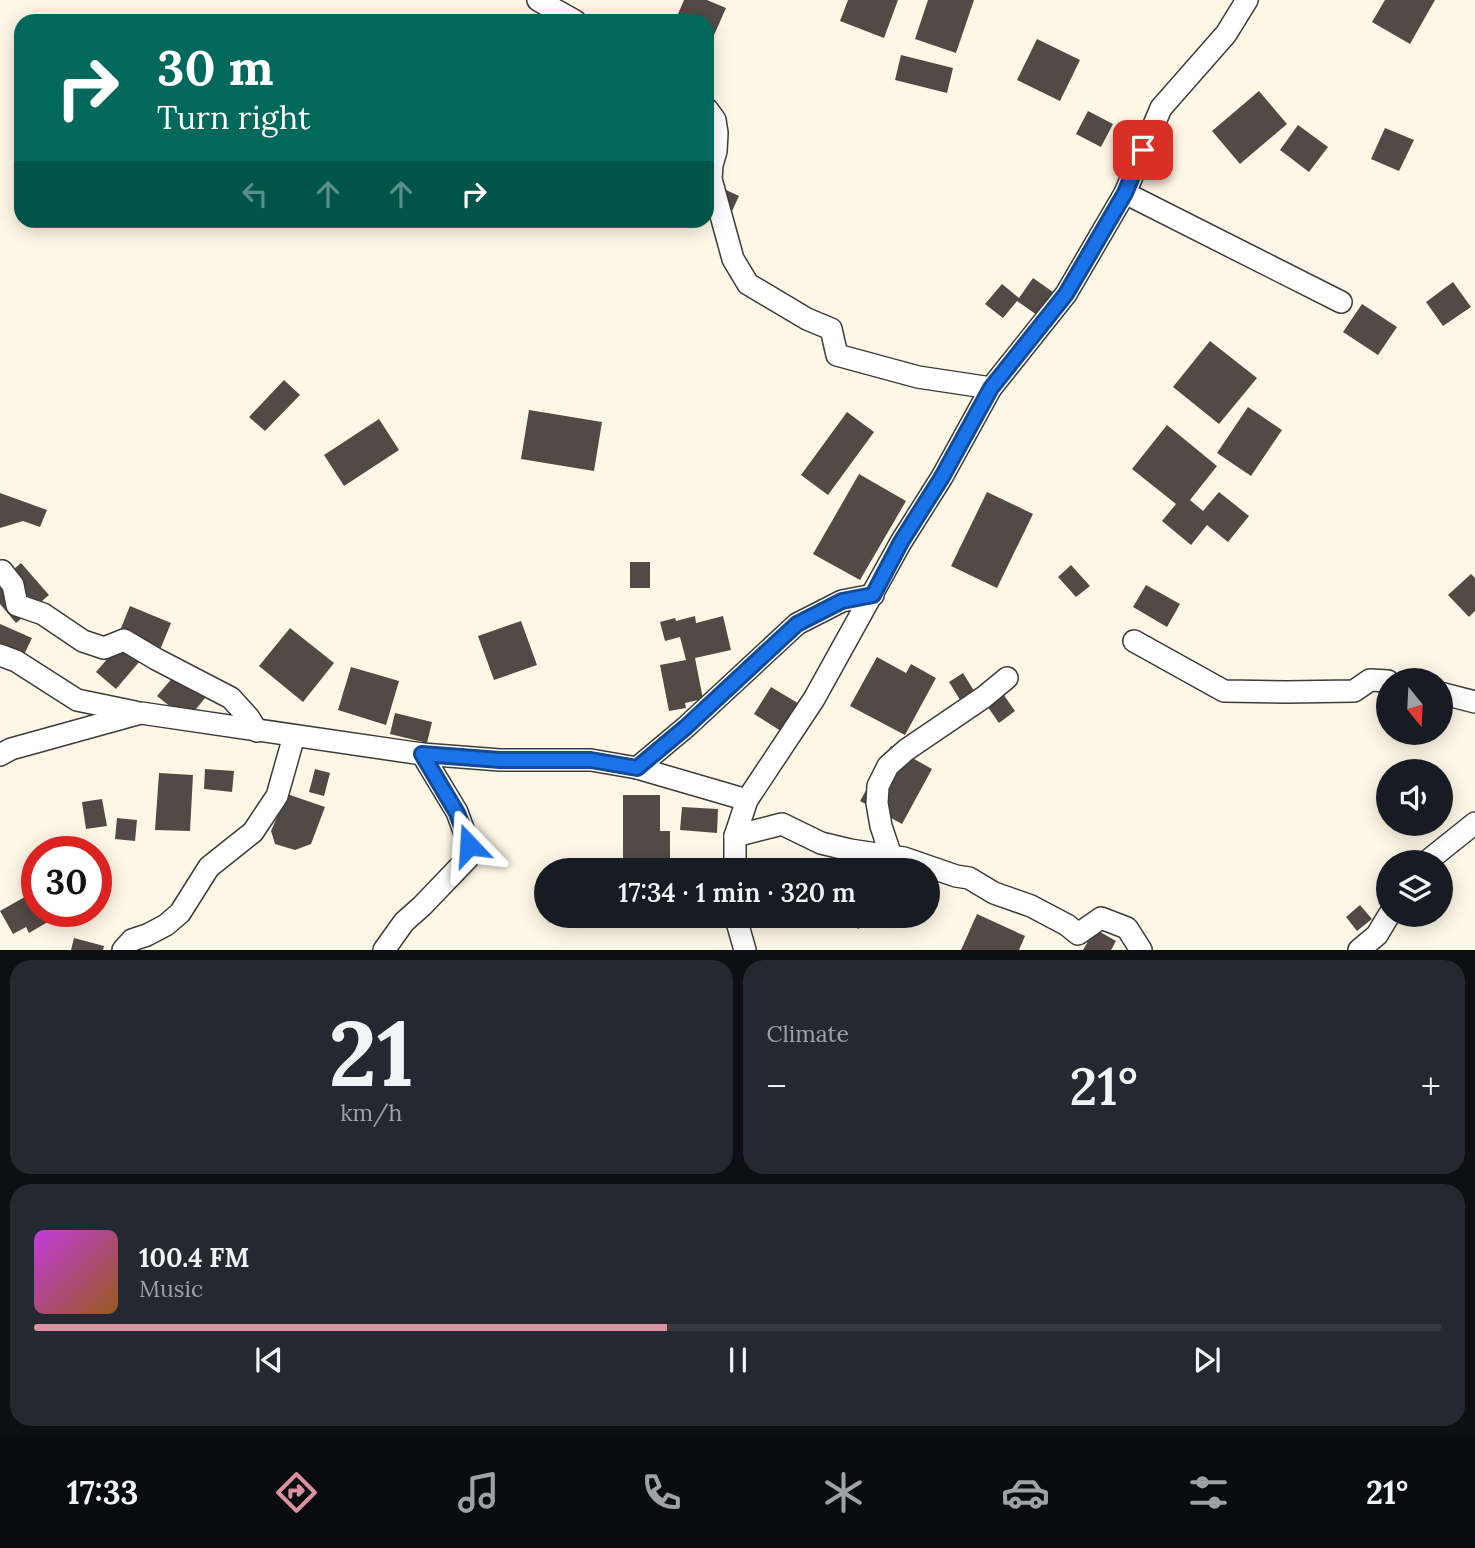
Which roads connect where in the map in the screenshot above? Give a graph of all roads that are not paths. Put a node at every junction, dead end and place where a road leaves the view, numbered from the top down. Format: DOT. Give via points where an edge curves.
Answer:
graph roads {
  1 [pos="538,0"];
  2 [pos="1247,0"];
  3 [pos="563,14"];
  4 [pos="714,119"];
  5 [pos="714,158"];
  6 [pos="714,193"];
  7 [pos="1125,193"];
  8 [pos="1341,302"];
  9 [pos="991,388"];
  10 [pos="2,572"];
  11 [pos="873,595"];
  12 [pos="1134,641"];
  13 [pos="0,655"];
  14 [pos="1007,678"];
  15 [pos="1376,680"];
  16 [pos="1453,696"];
  17 [pos="1475,702"];
  18 [pos="141,713"];
  19 [pos="257,731"];
  20 [pos="294,736"];
  21 [pos="422,754"];
  22 [pos="0,755"];
  23 [pos="637,768"];
  24 [pos="747,800"];
  25 [pos="1475,823"];
  26 [pos="736,836"];
  27 [pos="1441,850"];
  28 [pos="891,856"];
  29 [pos="735,858"];
  30 [pos="1382,927"];
  31 [pos="739,928"];
  32 [pos="123,950"];
  33 [pos="384,950"];
  34 [pos="745,950"];
  35 [pos="1141,950"];
  36 [pos="1359,950"];
  1 -- 3 [label="street"];
  2 -- 7 [label="street" via="1226,34 1161,108"];
  4 -- 5 [label="street"];
  6 -- 9 [label="street" via="733,259 748,284 831,328 837,355 918,377"];
  7 -- 8 [label="street"];
  7 -- 9 [label="street" via="1066,294"];
  9 -- 11 [label="street"];
  10 -- 19 [label="street" via="13,585 17,605 43,614 94,645 104,648 124,640 231,698"];
  11 -- 23 [label="street" via="842,601 797,624"];
  11 -- 24 [label="street" via="814,699"];
  12 -- 15 [label="street" via="1224,691 1354,691"];
  13 -- 18 [label="street" via="77,700"];
  14 -- 28 [label="street" via="888,766 878,786 877,803"];
  16 -- 17 [label="street"];
  18 -- 19 [label="street"];
  18 -- 22 [label="street"];
  19 -- 20 [label="street"];
  20 -- 21 [label="street"];
  20 -- 32 [label="street" via="277,796 253,832 209,867 180,913"];
  21 -- 23 [label="street" via="591,760"];
  21 -- 33 [label="street" via="457,813 469,845 468,858 404,922"];
  23 -- 24 [label="street"];
  24 -- 26 [label="street"];
  25 -- 27 [label="street"];
  26 -- 28 [label="street" via="782,824 821,843"];
  26 -- 29 [label="street"];
  28 -- 35 [label="street" via="970,878 1078,934 1101,918 1127,928"];
  30 -- 36 [label="street"];
  31 -- 34 [label="street"];
}
